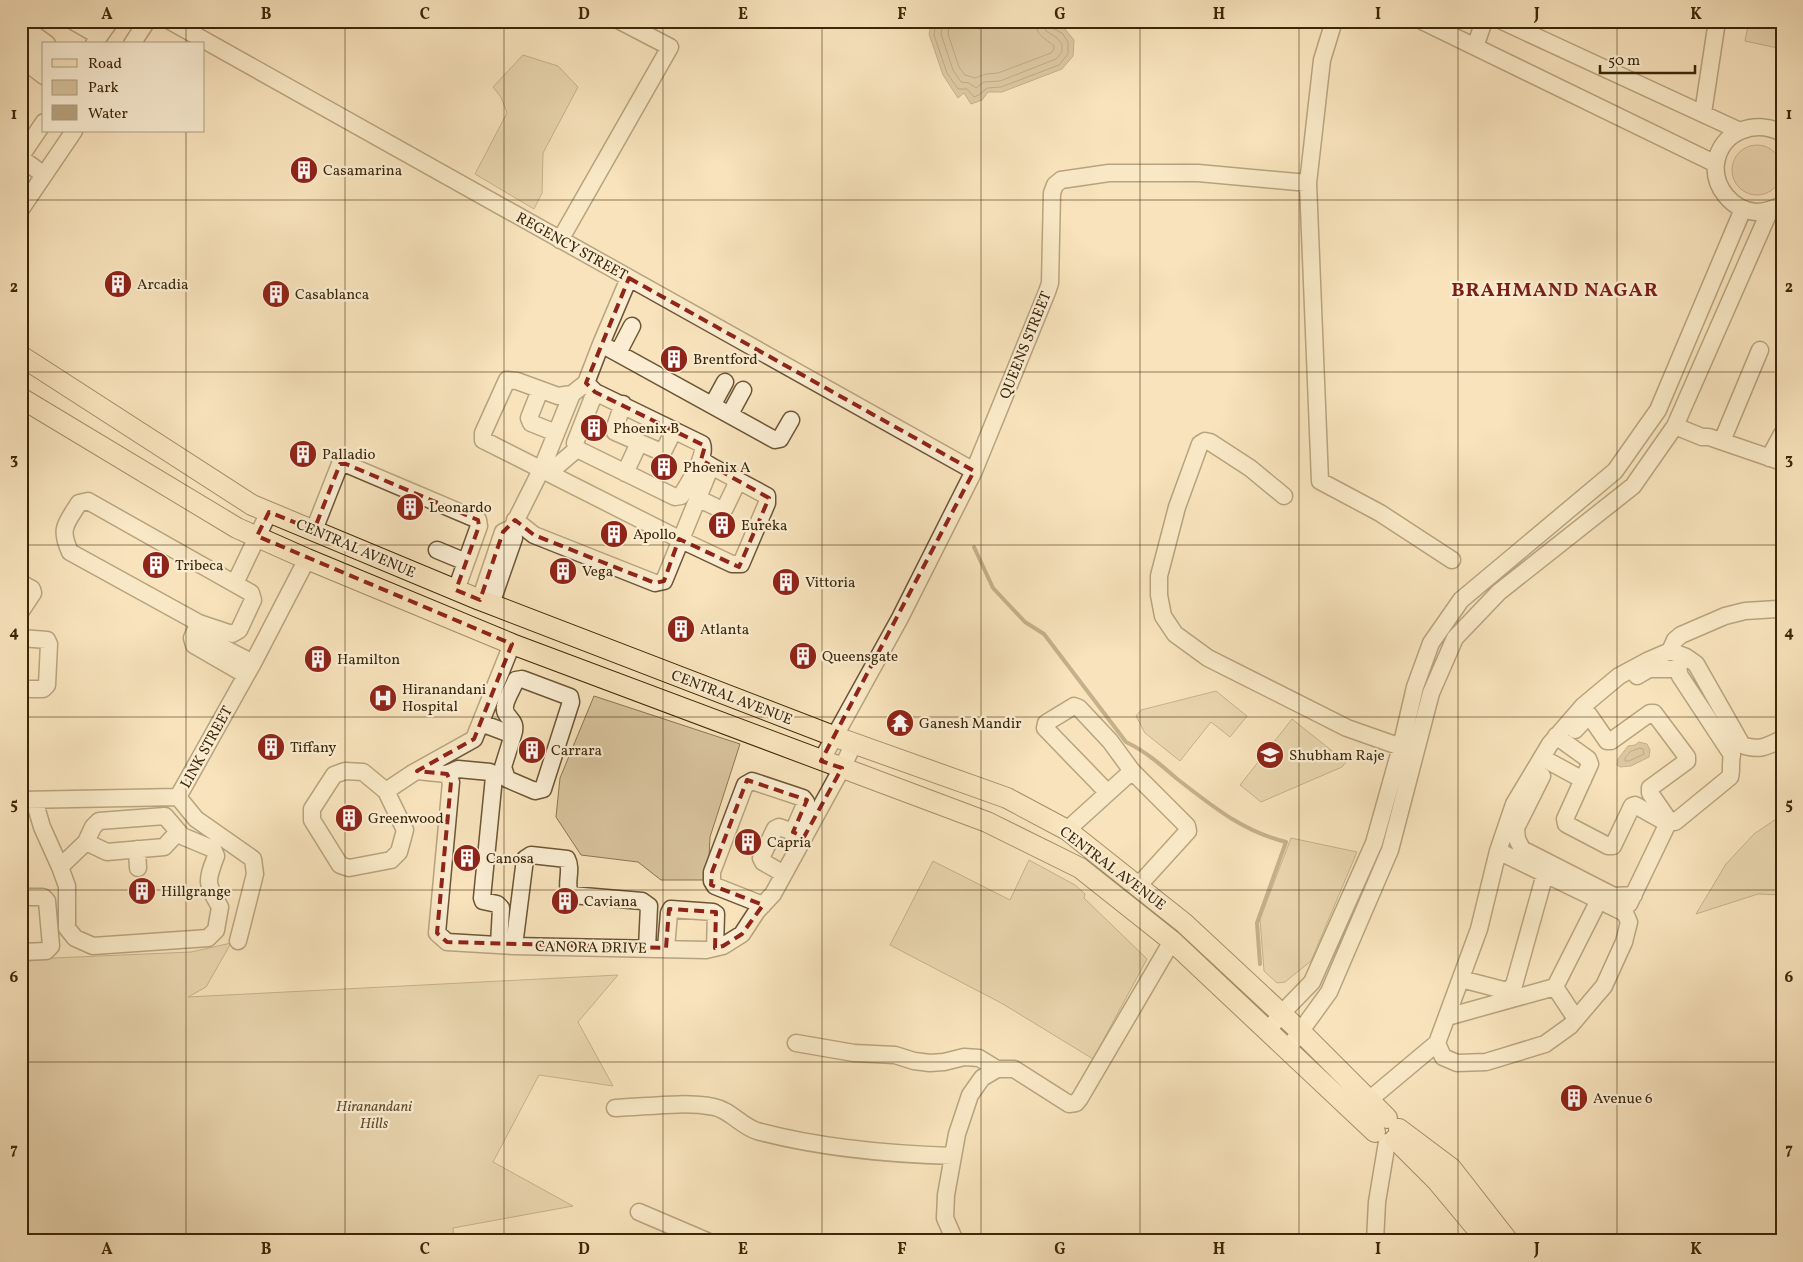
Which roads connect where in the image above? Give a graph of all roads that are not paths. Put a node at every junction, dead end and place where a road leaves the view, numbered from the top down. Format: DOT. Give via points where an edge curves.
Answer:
graph roads {
  1 [pos="73,21"];
  2 [pos="110,21"];
  3 [pos="147,21"];
  4 [pos="170,21"];
  5 [pos="620,21"];
  6 [pos="1334,21"];
  7 [pos="1422,21"];
  8 [pos="1484,21"];
  9 [pos="1502,21"];
  10 [pos="1717,21"];
  11 [pos="21,25"];
  12 [pos="96,40"];
  13 [pos="44,42"];
  14 [pos="133,42"];
  15 [pos="22,46"];
  16 [pos="1475,47"];
  17 [pos="42,59"];
  18 [pos="42,74"];
  19 [pos="1703,113"];
  20 [pos="42,125"];
  21 [pos="1740,130"];
  22 [pos="73,132"];
  23 [pos="1782,133"];
  24 [pos="21,157"];
  25 [pos="1716,164"];
  26 [pos="44,175"];
  27 [pos="1308,182"];
  28 [pos="1776,208"];
  29 [pos="21,209"];
  30 [pos="1743,209"];
  31 [pos="560,240"];
  32 [pos="629,278"];
  33 [pos="632,326"];
  34 [pos="601,344"];
  35 [pos="1760,350"];
  36 [pos="618,353"];
  37 [pos="21,356"];
  38 [pos="725,382"];
  39 [pos="590,387"];
  40 [pos="540,390"];
  41 [pos="743,390"];
  42 [pos="572,394"];
  43 [pos="21,398"];
  44 [pos="623,404"];
  45 [pos="713,404"];
  46 [pos="730,414"];
  47 [pos="791,420"];
  48 [pos="1677,423"];
  49 [pos="674,430"];
  50 [pos="556,433"];
  51 [pos="1782,434"];
  52 [pos="1715,439"];
  53 [pos="639,443"];
  54 [pos="577,449"];
  55 [pos="1776,460"];
  56 [pos="706,463"];
  57 [pos="546,470"];
  58 [pos="974,471"];
  59 [pos="624,473"];
  60 [pos="738,480"];
  61 [pos="1284,496"];
  62 [pos="697,498"];
  63 [pos="269,512"];
  64 [pos="514,524"];
  65 [pos="314,530"];
  66 [pos="262,539"];
  67 [pos="680,539"];
  68 [pos="438,550"];
  69 [pos="307,559"];
  70 [pos="1452,560"];
  71 [pos="466,562"];
  72 [pos="242,579"];
  73 [pos="21,583"];
  74 [pos="456,590"];
  75 [pos="485,602"];
  76 [pos="21,611"];
  77 [pos="1782,612"];
  78 [pos="197,628"];
  79 [pos="1442,628"];
  80 [pos="21,638"];
  81 [pos="1455,638"];
  82 [pos="512,644"];
  83 [pos="1677,659"];
  84 [pos="249,669"];
  85 [pos="21,689"];
  86 [pos="1589,716"];
  87 [pos="482,723"];
  88 [pos="513,735"];
  89 [pos="1782,739"];
  90 [pos="845,740"];
  91 [pos="1560,740"];
  92 [pos="1400,748"];
  93 [pos="821,761"];
  94 [pos="1550,762"];
  95 [pos="842,768"];
  96 [pos="417,771"];
  97 [pos="1132,771"];
  98 [pos="447,774"];
  99 [pos="1583,780"];
  100 [pos="386,790"];
  101 [pos="1108,793"];
  102 [pos="178,797"];
  103 [pos="34,800"];
  104 [pos="1393,807"];
  105 [pos="1067,830"];
  106 [pos="178,832"];
  107 [pos="798,835"];
  108 [pos="86,842"];
  109 [pos="137,850"];
  110 [pos="1498,851"];
  111 [pos="65,862"];
  112 [pos="138,868"];
  113 [pos="784,874"];
  114 [pos="1545,874"];
  115 [pos="1138,886"];
  116 [pos="1634,895"];
  117 [pos="21,897"];
  118 [pos="1599,900"];
  119 [pos="763,905"];
  120 [pos="1625,913"];
  121 [pos="238,941"];
  122 [pos="1172,941"];
  123 [pos="506,945"];
  124 [pos="647,948"];
  125 [pos="666,948"];
  126 [pos="715,948"];
  127 [pos="21,952"];
  128 [pos="1460,979"];
  129 [pos="1555,987"];
  130 [pos="1281,1014"];
  131 [pos="1447,1017"];
  132 [pos="1576,1019"];
  133 [pos="1268,1031"];
  134 [pos="1301,1032"];
  135 [pos="796,1043"];
  136 [pos="1437,1043"];
  137 [pos="1287,1050"];
  138 [pos="997,1069"];
  139 [pos="1369,1100"];
  140 [pos="615,1108"];
  141 [pos="1389,1132"];
  142 [pos="953,1156"];
  143 [pos="639,1212"];
  144 [pos="707,1241"];
  145 [pos="955,1241"];
  146 [pos="1375,1241"];
  147 [pos="1487,1241"];
  148 [pos="1508,1241"];
  1 -- 12 [label="street"];
  2 -- 12 [label="street"];
  3 -- 14 [label="street"];
  4 -- 31 [label="street, REGENCY STREET"];
  5 -- 31 [label="street" via="670,46"];
  6 -- 27 [label="street" via="1322,60"];
  7 -- 16 [label="street"];
  8 -- 16 [label="street"];
  9 -- 19 [label="street"];
  10 -- 19 [label="street"];
  11 -- 13 [label="street"];
  15 -- 17 [label="street"];
  15 -- 18 [label="street" via="24,61"];
  16 -- 25 [label="street"];
  19 -- 21 [label="street"];
  20 -- 24 [label="street"];
  21 -- 23 [label="street" via="1768,127"];
  21 -- 25 [label="street" via="1720,150"];
  22 -- 26 [label="street"];
  24 -- 26 [label="street"];
  25 -- 30 [label="street" via="1722,191"];
  26 -- 29 [label="street"];
  27 -- 58 [label="street, QUEENS STREET" via="1198,173 1109,173 1061,180 1055,185 1052,193 1050,283"];
  27 -- 70 [label="street" via="1320,481 1380,513"];
  28 -- 30 [label="street" via="1756,212"];
  28 -- 48 [label="street"];
  30 -- 79 [label="street" via="1658,410 1615,471 1461,600"];
  31 -- 32 [label="street, REGENCY STREET"];
  32 -- 34 [label="street"];
  32 -- 58 [label="street, REGENCY STREET"];
  33 -- 36 [label="street"];
  34 -- 36 [label="street"];
  34 -- 39 [label="street"];
  35 -- 52 [label="street"];
  36 -- 45 [label="street"];
  37 -- 63 [label="main road, CENTRAL AVENUE" via="252,505"];
  38 -- 45 [label="street"];
  39 -- 42 [label="street"];
  39 -- 44 [label="street"];
  39 -- 54 [label="street" via="574,443"];
  40 -- 42 [label="street" via="558,396"];
  40 -- 50 [label="street" via="529,418 531,423"];
  40 -- 57 [label="street" via="507,380 483,433 483,440"];
  41 -- 46 [label="street"];
  42 -- 50 [label="street"];
  43 -- 66 [label="main road, CENTRAL AVENUE" via="237,528"];
  44 -- 49 [label="street"];
  44 -- 53 [label="street" via="615,432"];
  45 -- 46 [label="street"];
  46 -- 47 [label="street" via="775,440 780,439"];
  48 -- 52 [label="street" via="1702,437"];
  48 -- 81 [label="street" via="1633,486 1499,592"];
  49 -- 53 [label="street" via="664,450 659,452"];
  49 -- 56 [label="street" via="702,444"];
  50 -- 57 [label="street"];
  51 -- 55 [label="street"];
  52 -- 55 [label="street"];
  53 -- 59 [label="street"];
  54 -- 57 [label="street"];
  54 -- 59 [label="street"];
  56 -- 59 [label="street" via="681,496 675,497"];
  56 -- 60 [label="street"];
  56 -- 62 [label="street"];
  57 -- 64 [label="street"];
  57 -- 67 [label="street"];
  58 -- 90 [label="street, QUEENS STREET" via="900,618"];
  60 -- 62 [label="street" via="725,508 720,509"];
  60 -- 67 [label="street" via="767,496 741,564 732,564"];
  61 -- 92 [label="street" via="1250,468 1210,442 1200,444 1177,507 1159,576 1163,616 1175,634 1208,658 1347,728"];
  62 -- 67 [label="street"];
  63 -- 65 [label="main road, CENTRAL AVENUE"];
  63 -- 66 [label="street"];
  64 -- 67 [label="street" via="655,583 664,581"];
  64 -- 75 [label="street" via="503,532"];
  65 -- 71 [label="street" via="330,507 340,464 346,464 478,520 479,526"];
  65 -- 74 [label="main road, CENTRAL AVENUE"];
  66 -- 69 [label="main road, CENTRAL AVENUE"];
  66 -- 72 [label="street"];
  68 -- 71 [label="street"];
  69 -- 82 [label="main road, CENTRAL AVENUE"];
  69 -- 84 [label="street, LINK STREET"];
  71 -- 74 [label="street"];
  73 -- 76 [label="street" via="33,593"];
  74 -- 75 [label="main road, CENTRAL AVENUE"];
  75 -- 90 [label="main road, CENTRAL AVENUE"];
  77 -- 83 [label="street" via="1777,609 1745,611 1681,635 1675,640"];
  78 -- 78 [label="street" via="70,552 64,533 79,503 88,501 251,593 254,600 238,630 232,634"];
  78 -- 84 [label="street"];
  79 -- 81 [label="street"];
  79 -- 92 [label="street" via="1432,643 1415,687"];
  80 -- 85 [label="street" via="47,640 49,644 47,685 43,689"];
  81 -- 104 [label="street" via="1431,693"];
  82 -- 87 [label="street"];
  82 -- 93 [label="main road, CENTRAL AVENUE"];
  83 -- 86 [label="street" via="1643,671"];
  83 -- 86 [label="street" via="1680,676 1732,755 1732,773 1675,822 1670,822 1650,793 1650,788 1687,761 1687,757 1654,713 1611,741 1607,741"];
  83 -- 89 [label="street" via="1696,664 1742,745 1751,749 1763,748"];
  83 -- 91 [label="street" via="1646,661 1619,676 1583,706"];
  84 -- 102 [label="street, LINK STREET"];
  86 -- 91 [label="street"];
  87 -- 88 [label="street"];
  87 -- 96 [label="street" via="474,739"];
  88 -- 88 [label="street" via="503,767 507,779 535,791 543,789 570,697 522,679 516,680 504,707 514,724"];
  90 -- 93 [label="street, QUEENS STREET"];
  90 -- 95 [label="street, CANORA DRIVE"];
  90 -- 105 [label="main road, CENTRAL AVENUE" via="1007,798"];
  91 -- 94 [label="street"];
  91 -- 99 [label="street" via="1588,759 1590,764"];
  91 -- 110 [label="street" via="1550,744 1514,804"];
  92 -- 104 [label="street"];
  93 -- 95 [label="main road, CENTRAL AVENUE"];
  94 -- 99 [label="street"];
  94 -- 116 [label="street" via="1516,828 1522,849 1614,896"];
  95 -- 107 [label="street, CANORA DRIVE"];
  95 -- 122 [label="main road, CENTRAL AVENUE" via="987,822 1080,868"];
  96 -- 98 [label="street"];
  96 -- 100 [label="street"];
  97 -- 101 [label="street"];
  97 -- 101 [label="street" via="1079,708 1074,706 1046,723 1045,728"];
  97 -- 115 [label="street" via="1187,826 1188,831"];
  98 -- 123 [label="street" via="458,769 490,772 494,777 482,898 500,908"];
  98 -- 123 [label="street, CANORA DRIVE" via="451,782 437,933 447,942"];
  99 -- 116 [label="street" via="1565,819 1566,824 1608,846 1613,846 1632,806 1636,805 1667,825"];
  100 -- 100 [label="street" via="405,830 399,852 391,860 349,868 340,865 312,820 312,808 334,775 345,771 363,772"];
  101 -- 105 [label="street"];
  102 -- 103 [label="street, LINK STREET"];
  102 -- 121 [label="street" via="196,819 253,859 255,874"];
  103 -- 111 [label="street" via="48,813"];
  104 -- 130 [label="street" via="1312,982"];
  104 -- 134 [label="street" via="1390,850 1329,992"];
  105 -- 115 [label="main road, CENTRAL AVENUE"];
  106 -- 108 [label="street" via="165,816 99,821"];
  106 -- 109 [label="street" via="164,847"];
  106 -- 111 [label="street" via="213,849 216,856 208,878 210,890 220,907 216,930 208,938 93,946 75,938 67,928"];
  107 -- 113 [label="street, CANORA DRIVE"];
  107 -- 113 [label="street" via="779,827 775,829 761,858"];
  107 -- 119 [label="street" via="806,802 803,798 752,782 745,785 712,872 712,881 715,886"];
  108 -- 109 [label="street" via="107,852"];
  108 -- 111 [label="street"];
  109 -- 112 [label="street"];
  110 -- 114 [label="street"];
  110 -- 128 [label="street" via="1479,929"];
  113 -- 119 [label="street, CANORA DRIVE"];
  114 -- 118 [label="street"];
  114 -- 128 [label="street" via="1514,986 1507,991"];
  115 -- 130 [label="main road, CENTRAL AVENUE" via="1184,923"];
  116 -- 120 [label="street"];
  117 -- 127 [label="street" via="43,897 47,901 51,946 46,952"];
  118 -- 120 [label="street"];
  118 -- 129 [label="street"];
  119 -- 126 [label="street, CANORA DRIVE" via="742,934"];
  120 -- 132 [label="street" via="1629,922 1624,942 1604,986"];
  122 -- 133 [label="main road, CENTRAL AVENUE"];
  122 -- 138 [label="street" via="1076,1103 1069,1104 1014,1069"];
  123 -- 124 [label="street, CANORA DRIVE"];
  123 -- 124 [label="street" via="525,859 531,855 567,860 570,864 568,892 571,895 642,901 649,906"];
  124 -- 125 [label="street, CANORA DRIVE"];
  125 -- 126 [label="street, CANORA DRIVE"];
  125 -- 126 [label="street" via="671,910 716,914"];
  128 -- 131 [label="street"];
  129 -- 131 [label="street"];
  129 -- 132 [label="street"];
  130 -- 133 [label="street"];
  130 -- 134 [label="main road, CENTRAL AVENUE"];
  131 -- 136 [label="street"];
  132 -- 136 [label="street" via="1545,1044 1486,1062 1457,1063 1443,1057"];
  133 -- 137 [label="main road, CENTRAL AVENUE"];
  134 -- 137 [label="street"];
  134 -- 139 [label="main road, CENTRAL AVENUE"];
  135 -- 138 [label="street" via="854,1053 895,1055 914,1061 979,1058"];
  136 -- 139 [label="street"];
  137 -- 141 [label="main road, CENTRAL AVENUE"];
  138 -- 142 [label="street" via="982,1078 970,1095"];
  139 -- 141 [label="main road, CENTRAL AVENUE"];
  140 -- 142 [label="street" via="714,1107 754,1130 778,1136 865,1151"];
  141 -- 146 [label="street" via="1377,1202"];
  141 -- 147 [label="main road, CENTRAL AVENUE" via="1437,1181"];
  141 -- 148 [label="main road, CENTRAL AVENUE" via="1451,1168"];
  142 -- 145 [label="street" via="945,1218"];
  143 -- 144 [label="street"];
}
